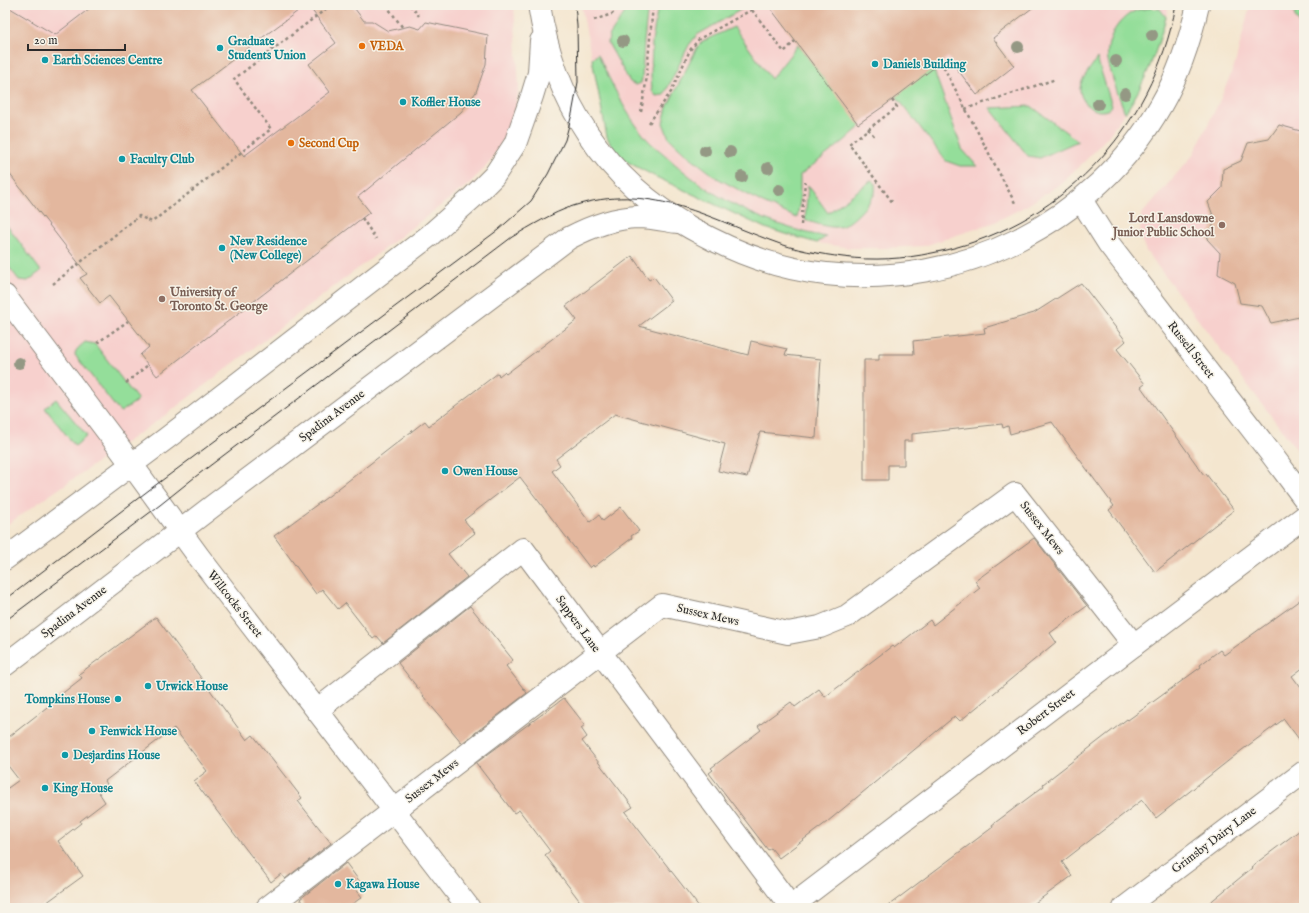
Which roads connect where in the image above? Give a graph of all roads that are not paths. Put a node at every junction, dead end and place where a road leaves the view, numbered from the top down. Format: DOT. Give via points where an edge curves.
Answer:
graph roads {
  1 [pos="1198,5"];
  2 [pos="540,11"];
  3 [pos="1081,200"];
  4 [pos="680,222"];
  5 [pos="5,296"];
  6 [pos="130,464"];
  7 [pos="1304,498"];
  8 [pos="1304,517"];
  9 [pos="180,532"];
  10 [pos="5,559"];
  11 [pos="1134,645"];
  12 [pos="599,652"];
  13 [pos="5,665"];
  14 [pos="317,710"];
  15 [pos="1304,772"];
  16 [pos="394,811"];
  17 [pos="790,907"];
  18 [pos="267,908"];
  19 [pos="469,908"];
  20 [pos="1124,908"];
  1 -- 3 [label="main road" via="1179,69 1161,106 1138,140 1111,172"];
  2 -- 4 [label="main road" via="558,78 583,128 620,175 646,198"];
  2 -- 6 [label="main road" via="539,73 514,144 494,176 428,236"];
  3 -- 4 [label="main road" via="1049,223 1015,242 980,257 904,274 826,274 787,268 750,257 714,242"];
  3 -- 7 [label="main road, Russell Street" via="1117,255"];
  4 -- 9 [label="main road, Spadina Avenue" via="638,217 587,228 569,238"];
  5 -- 6 [label="main road, Willcocks Street"];
  6 -- 9 [label="main road, Willcocks Street"];
  6 -- 10 [label="main road"];
  8 -- 11 [label="main road, Robert Street"];
  9 -- 13 [label="main road, Spadina Avenue"];
  9 -- 14 [label="main road, Willcocks Street"];
  11 -- 12 [label="main road, Sussex Mews" via="1015,494 847,616 820,627 788,633 662,605"];
  11 -- 17 [label="main road, Robert Street"];
  12 -- 14 [label="main road, Sappers Lane" via="523,549"];
  12 -- 16 [label="main road, Sussex Mews"];
  12 -- 17 [label="main road, Sappers Lane"];
  14 -- 16 [label="main road, Willcocks Street"];
  15 -- 20 [label="main road, Grimsby Dairy Lane"];
  16 -- 18 [label="main road, Sussex Mews"];
  16 -- 19 [label="main road, Willcocks Street"];
}
